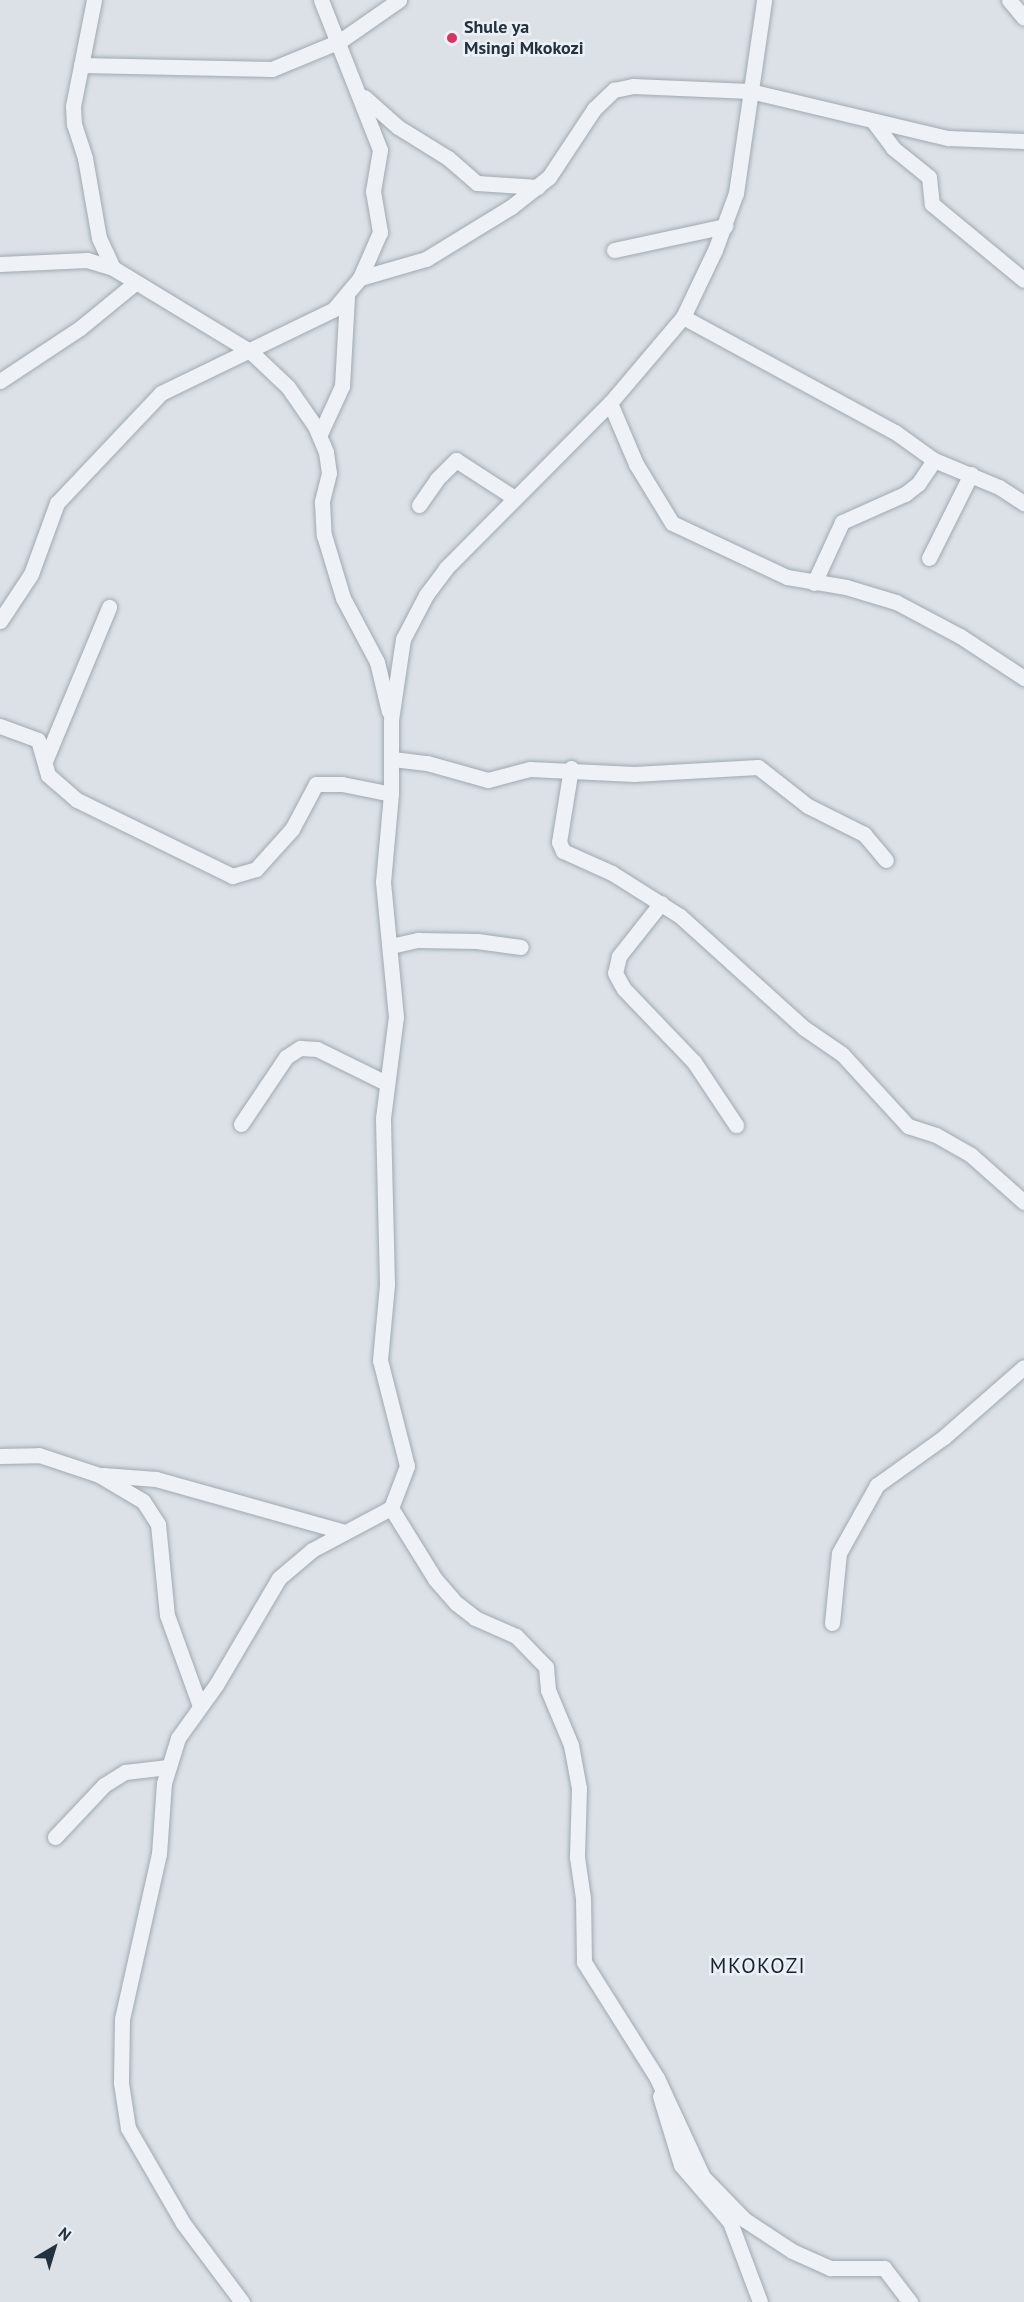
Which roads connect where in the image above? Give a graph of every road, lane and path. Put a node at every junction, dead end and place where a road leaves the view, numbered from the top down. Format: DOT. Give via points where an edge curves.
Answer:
graph roads {
  1 [pos="94,0"];
  2 [pos="321,0"];
  3 [pos="399,0"];
  4 [pos="764,0"];
  5 [pos="1009,0"];
  6 [pos="1024,18"];
  7 [pos="340,41"];
  8 [pos="81,65"];
  9 [pos="750,91"];
  10 [pos="361,95"];
  11 [pos="873,121"];
  12 [pos="1024,141"];
  13 [pos="538,187"];
  14 [pos="725,225"];
  15 [pos="614,250"];
  16 [pos="0,264"];
  17 [pos="113,268"];
  18 [pos="360,278"];
  19 [pos="1024,280"];
  20 [pos="135,283"];
  21 [pos="347,296"];
  22 [pos="683,317"];
  23 [pos="251,352"];
  24 [pos="0,381"];
  25 [pos="610,403"];
  26 [pos="320,434"];
  27 [pos="934,460"];
  28 [pos="971,474"];
  29 [pos="1017,494"];
  30 [pos="513,497"];
  31 [pos="1024,503"];
  32 [pos="419,505"];
  33 [pos="929,558"];
  34 [pos="814,583"];
  35 [pos="109,607"];
  36 [pos="0,621"];
  37 [pos="1024,678"];
  38 [pos="391,720"];
  39 [pos="0,726"];
  40 [pos="393,759"];
  41 [pos="45,760"];
  42 [pos="571,768"];
  43 [pos="391,794"];
  44 [pos="886,860"];
  45 [pos="661,903"];
  46 [pos="391,946"];
  47 [pos="521,947"];
  48 [pos="386,1083"];
  49 [pos="241,1124"];
  50 [pos="736,1125"];
  51 [pos="1024,1202"];
  52 [pos="1024,1367"];
  53 [pos="0,1456"];
  54 [pos="99,1475"];
  55 [pos="392,1508"];
  56 [pos="345,1532"];
  57 [pos="832,1623"];
  58 [pos="200,1706"];
  59 [pos="168,1767"];
  60 [pos="55,1836"];
  61 [pos="657,2078"];
  62 [pos="242,2302"];
  63 [pos="760,2302"];
  64 [pos="910,2302"];
  1 -- 8 [label="street"];
  2 -- 7 [label="street"];
  3 -- 7 [label="street"];
  4 -- 9 [label="street"];
  5 -- 6 [label="street"];
  7 -- 8 [label="street" via="262,71"];
  7 -- 10 [label="street"];
  8 -- 17 [label="street" via="73,106 74,124 85,158 99,238"];
  9 -- 11 [label="street"];
  9 -- 13 [label="street" via="633,86 614,90 594,109 572,145"];
  9 -- 14 [label="street" via="735,193"];
  10 -- 13 [label="street" via="398,127 448,158 477,183"];
  10 -- 18 [label="street" via="380,157 373,191 380,232"];
  11 -- 12 [label="street" via="948,138"];
  11 -- 19 [label="street" via="893,148 929,177 932,204"];
  13 -- 18 [label="street" via="426,259"];
  14 -- 15 [label="street"];
  14 -- 22 [label="street"];
  16 -- 17 [label="street" via="87,260"];
  17 -- 20 [label="street"];
  18 -- 21 [label="street"];
  20 -- 23 [label="street"];
  20 -- 24 [label="street" via="80,328"];
  21 -- 23 [label="street" via="333,310"];
  21 -- 26 [label="street" via="342,386"];
  22 -- 25 [label="street"];
  22 -- 27 [label="street" via="895,432"];
  23 -- 26 [label="street" via="296,396"];
  23 -- 36 [label="street" via="168,388 144,409 56,506 31,574"];
  25 -- 30 [label="street"];
  25 -- 34 [label="street" via="636,464 672,523 787,577"];
  26 -- 38 [label="street" via="329,473 322,502 324,535 343,598 377,662"];
  27 -- 28 [label="street"];
  27 -- 34 [label="street" via="918,484 905,494 842,522"];
  28 -- 29 [label="street"];
  28 -- 33 [label="street"];
  29 -- 31 [label="street"];
  30 -- 32 [label="street" via="456,460"];
  30 -- 38 [label="street" via="446,568 412,618 403,639"];
  34 -- 37 [label="street" via="846,587 896,602"];
  35 -- 41 [label="street"];
  38 -- 40 [label="street"];
  39 -- 41 [label="street" via="38,740"];
  40 -- 42 [label="street" via="427,763 488,780 525,770"];
  40 -- 43 [label="street"];
  41 -- 43 [label="street" via="50,778 77,800 232,876 256,869 292,829 316,784 342,784"];
  42 -- 44 [label="street" via="634,774 758,767 808,806 864,834"];
  42 -- 45 [label="street" via="561,850 612,873"];
  43 -- 46 [label="street" via="383,882"];
  45 -- 50 [label="street" via="619,956 615,973 624,989 689,1056"];
  45 -- 51 [label="street" via="804,1028 842,1054 908,1126 936,1135 971,1155"];
  46 -- 47 [label="street" via="418,940 477,941"];
  46 -- 48 [label="street" via="396,1017"];
  48 -- 49 [label="street" via="317,1049 300,1048 286,1057"];
  48 -- 55 [label="street" via="383,1118 387,1284 380,1360 407,1466"];
  52 -- 57 [label="street" via="944,1437 877,1485 839,1553"];
  53 -- 54 [label="street" via="30,1453"];
  54 -- 56 [label="street" via="156,1479"];
  54 -- 58 [label="street" via="143,1501 158,1524 167,1615"];
  55 -- 56 [label="street"];
  55 -- 61 [label="street" via="435,1579 456,1603 475,1618 516,1636 546,1667 548,1690 571,1745 579,1788 577,1862 583,1898 584,1962"];
  56 -- 58 [label="street" via="312,1550 279,1578"];
  58 -- 59 [label="street" via="178,1738"];
  59 -- 60 [label="street" via="125,1772 104,1785"];
  59 -- 62 [label="street" via="159,1854 122,2019 123,2109 136,2143 183,2223"];
  61 -- 63 [label="street" via="662,2114 681,2165 730,2222"];
  61 -- 64 [label="street" via="703,2177 745,2220 813,2262 836,2268 884,2268"];
}
